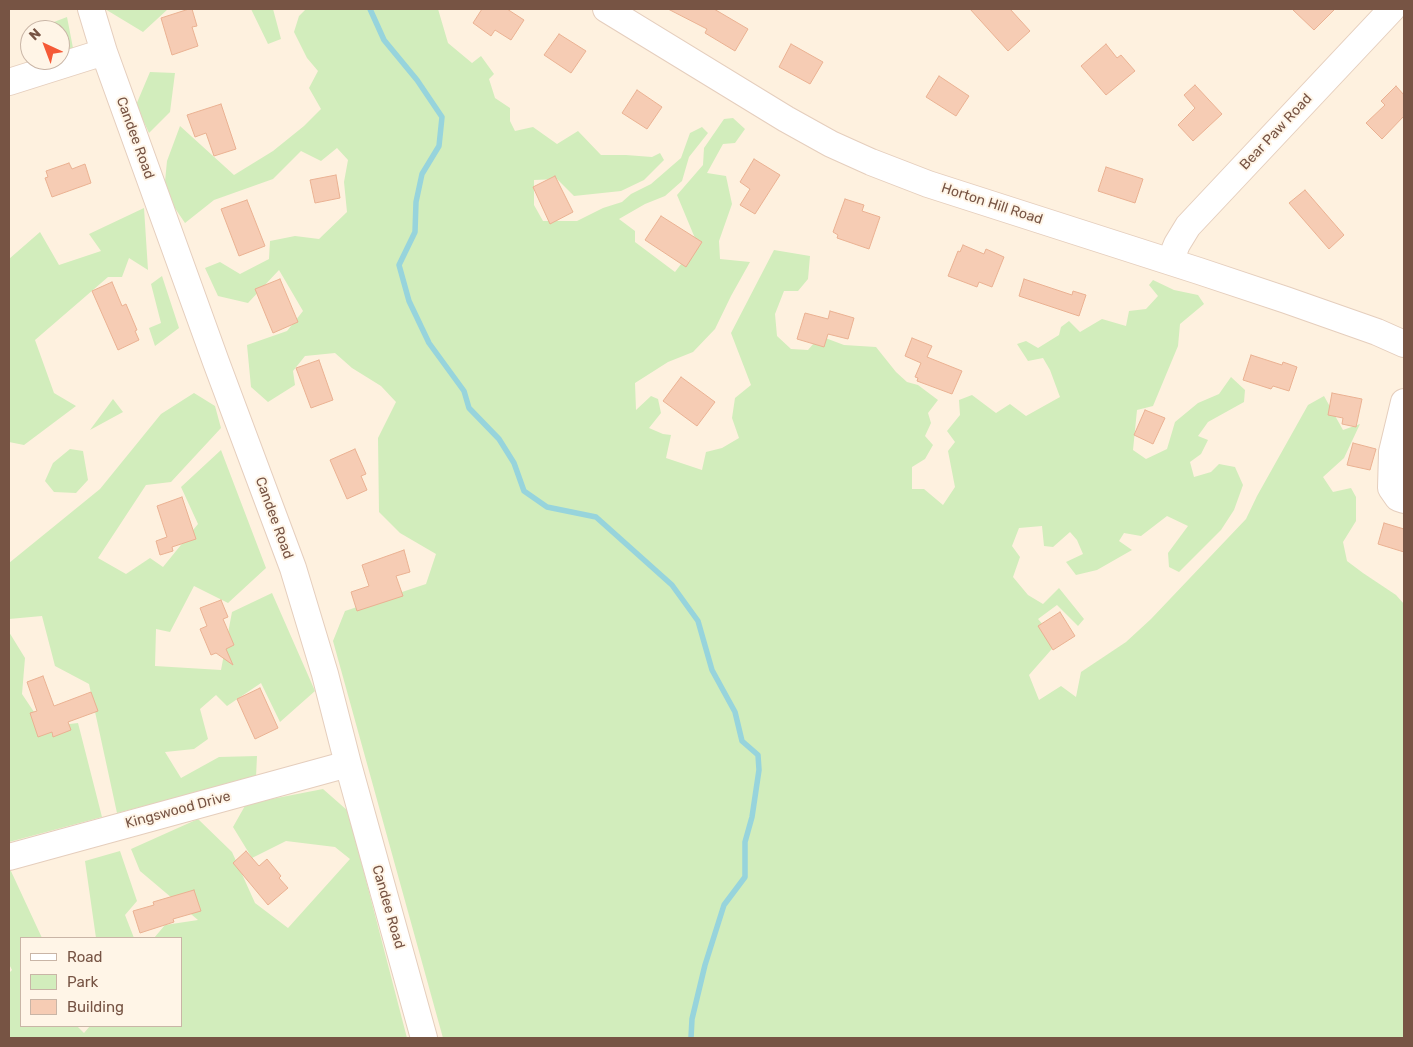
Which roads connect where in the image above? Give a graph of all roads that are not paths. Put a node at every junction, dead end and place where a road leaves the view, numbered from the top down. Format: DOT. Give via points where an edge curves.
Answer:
graph roads {
  1 [pos="91,9"];
  2 [pos="606,9"];
  3 [pos="1392,9"];
  4 [pos="104,52"];
  5 [pos="9,82"];
  6 [pos="1170,261"];
  7 [pos="1404,344"];
  8 [pos="1404,402"];
  9 [pos="1404,500"];
  10 [pos="348,764"];
  11 [pos="9,857"];
  12 [pos="424,1038"];
  1 -- 4 [label="street, Candee Road"];
  2 -- 6 [label="street, Horton Hill Road" via="786,119 853,154 921,181"];
  3 -- 6 [label="street, Bear Paw Road" via="1188,226"];
  4 -- 5 [label="street"];
  4 -- 10 [label="street, Candee Road" via="293,568"];
  6 -- 7 [label="street, Horton Hill Road"];
  8 -- 9 [label="street" via="1392,452 1391,488 1398,498"];
  10 -- 11 [label="street, Kingswood Drive"];
  10 -- 12 [label="street, Candee Road"];
}
